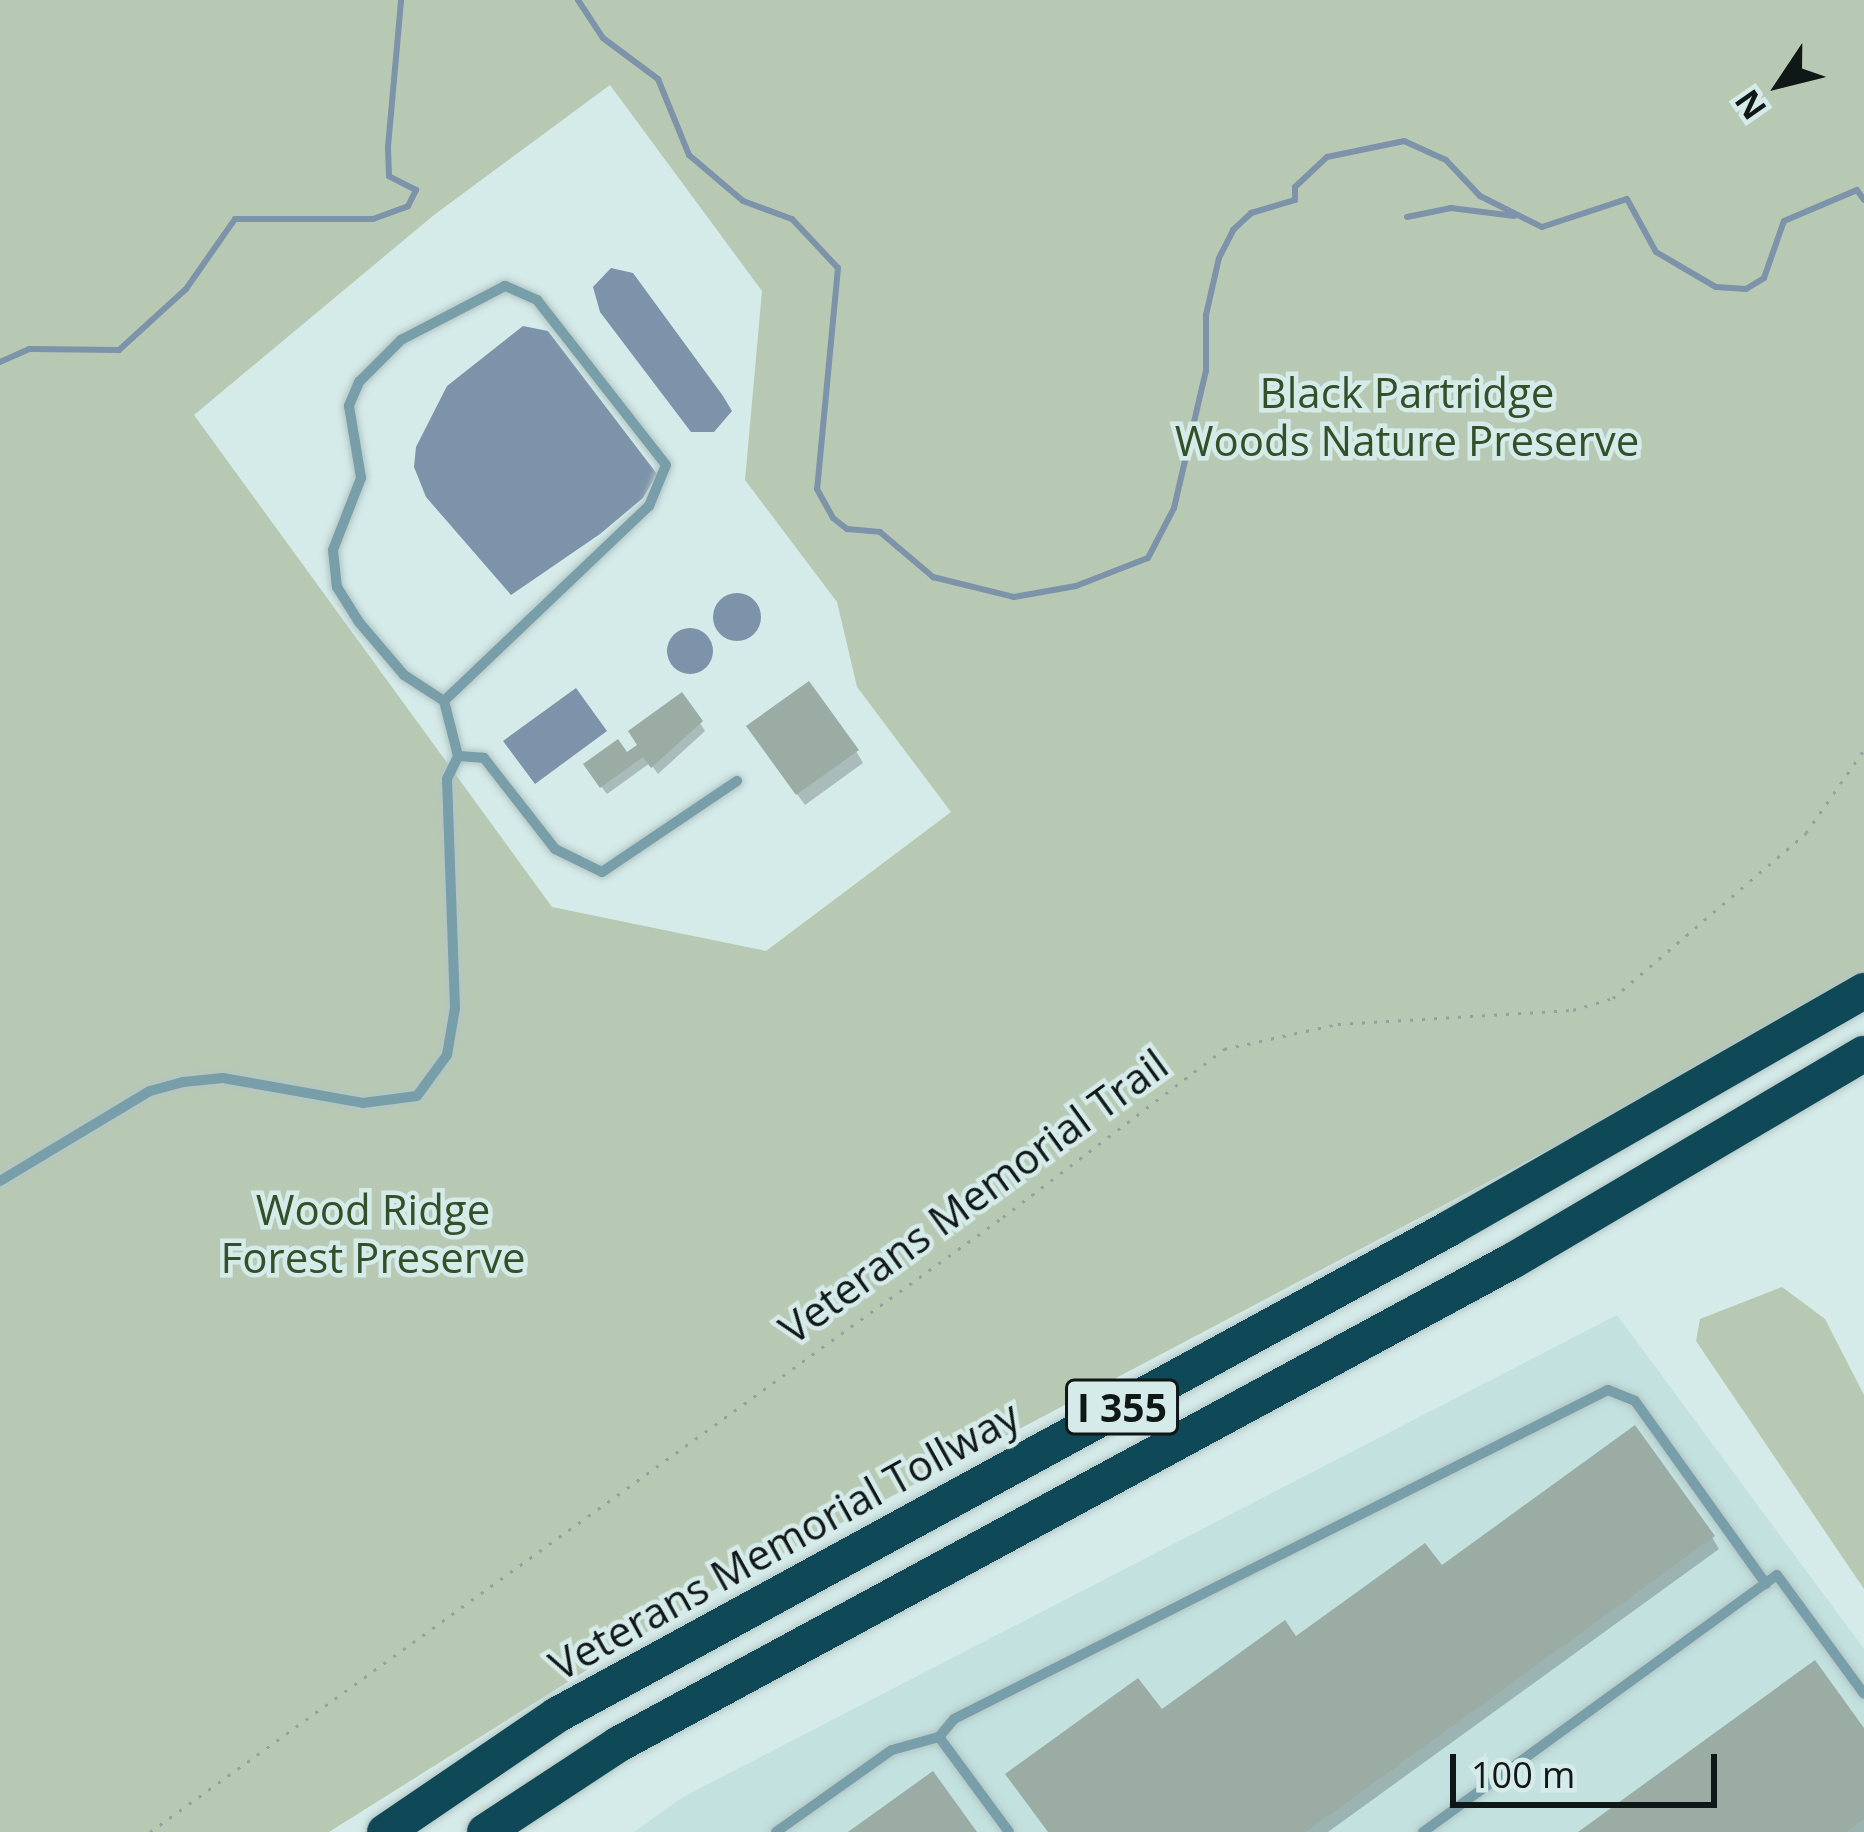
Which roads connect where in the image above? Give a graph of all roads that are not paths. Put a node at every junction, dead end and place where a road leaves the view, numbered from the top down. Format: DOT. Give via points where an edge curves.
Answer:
graph roads {
  1 [pos="444,701"];
  2 [pos="458,756"];
  3 [pos="737,781"];
  4 [pos="1864,991"];
  5 [pos="1864,1054"];
  6 [pos="0,1181"];
  7 [pos="1766,1584"];
  8 [pos="1864,1694"];
  9 [pos="939,1737"];
  10 [pos="385,1832"];
  11 [pos="485,1832"];
  12 [pos="776,1832"];
  13 [pos="1009,1832"];
  14 [pos="1423,1832"];
  1 -- 1 [label="lane" via="390,662 337,587 333,550 361,478 349,406 359,382 401,340 505,286 537,300 666,465 649,506"];
  1 -- 2 [label="lane"];
  2 -- 3 [label="lane" via="484,758 555,849 602,872"];
  2 -- 6 [label="lane" via="447,778 455,1008 447,1055 417,1096 363,1103 223,1078 183,1082 150,1091"];
  4 -- 10 [label="highway, Veterans Memorial Tollway / I 355" via="1452,1227 557,1715"];
  5 -- 11 [label="highway, I 355" via="1512,1261 619,1744"];
  7 -- 8 [label="lane" via="1777,1575"];
  7 -- 9 [label="lane" via="1635,1401 1609,1390 954,1719"];
  7 -- 14 [label="lane"];
  9 -- 12 [label="lane" via="892,1750"];
  9 -- 13 [label="lane"];
}
